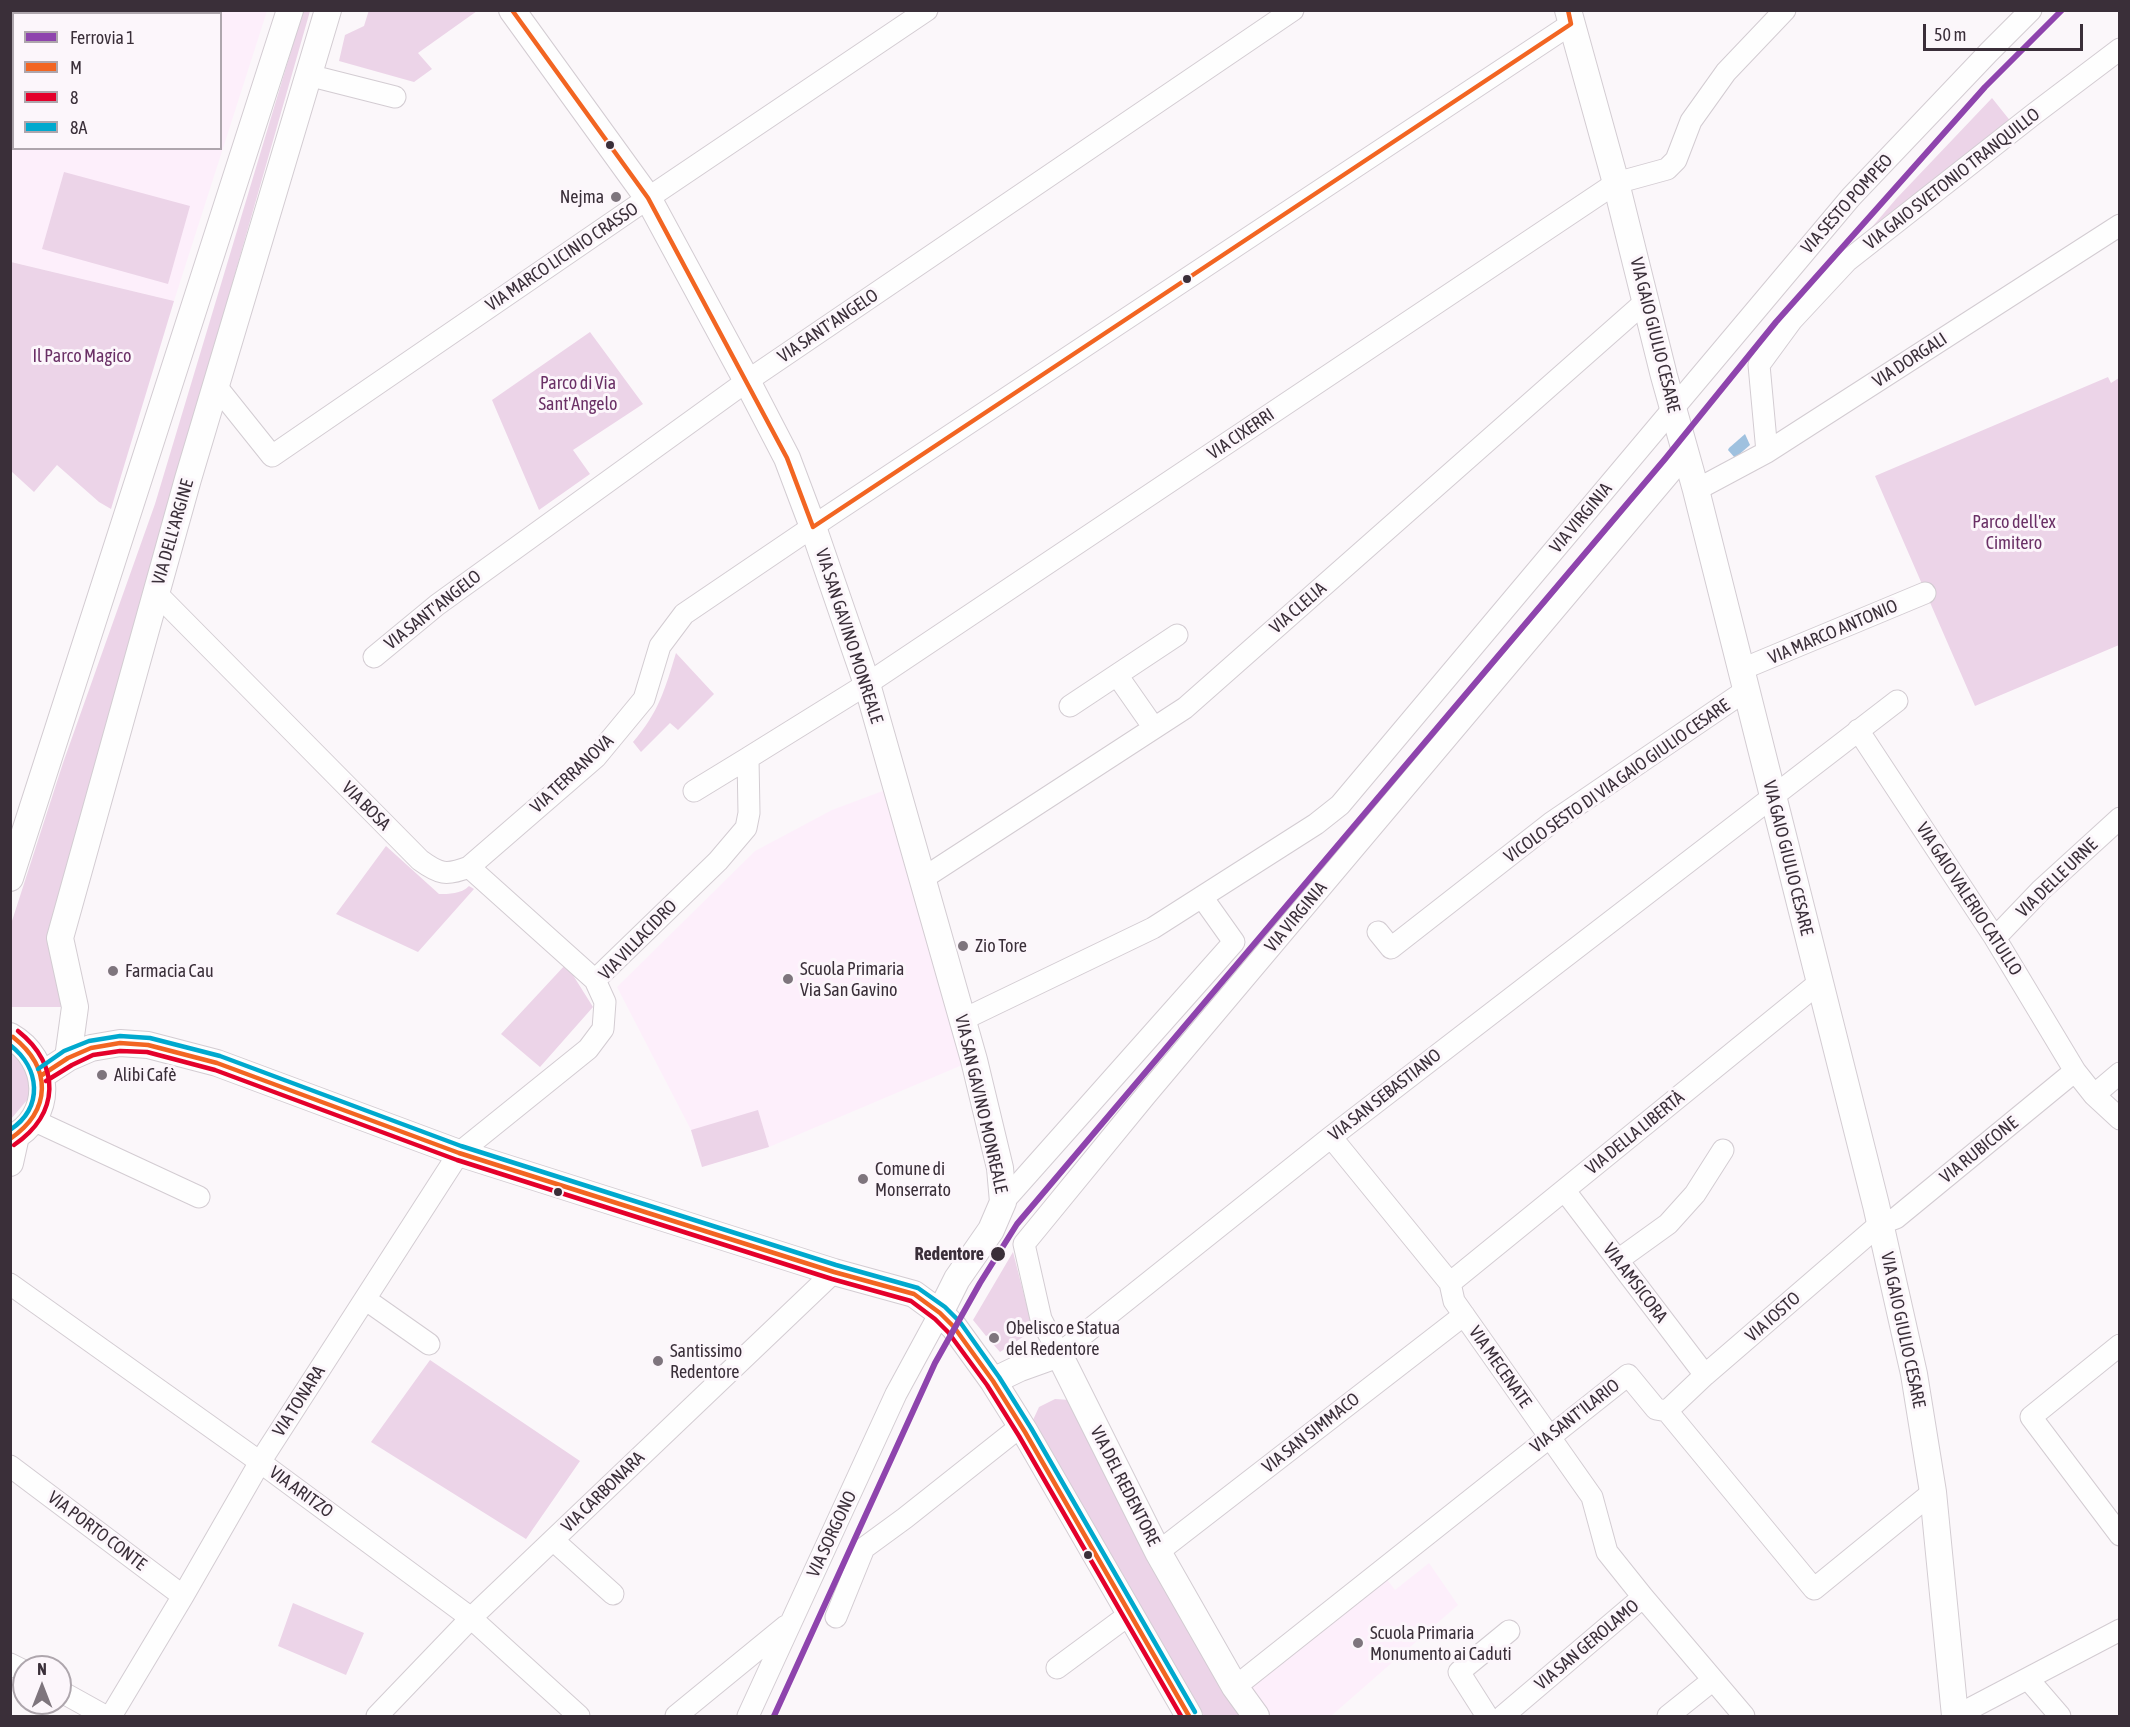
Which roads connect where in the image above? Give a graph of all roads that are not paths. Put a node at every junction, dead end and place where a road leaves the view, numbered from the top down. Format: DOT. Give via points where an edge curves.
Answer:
graph roads {
  1 [pos="290,10"];
  2 [pos="328,10"];
  3 [pos="512,10"];
  4 [pos="927,10"];
  5 [pos="1293,10"];
  6 [pos="1785,10"];
  7 [pos="2031,10"];
  8 [pos="1570,17"];
  9 [pos="2120,49"];
  10 [pos="308,75"];
  11 [pos="395,97"];
  12 [pos="1616,183"];
  13 [pos="648,198"];
  14 [pos="2120,225"];
  15 [pos="1646,301"];
  16 [pos="747,381"];
  17 [pos="216,386"];
  18 [pos="1672,407"];
  19 [pos="1767,452"];
  20 [pos="1686,454"];
  21 [pos="1696,490"];
  22 [pos="813,527"];
  23 [pos="156,593"];
  24 [pos="1925,594"];
  25 [pos="1177,635"];
  26 [pos="374,657"];
  27 [pos="1117,675"];
  28 [pos="1743,680"];
  29 [pos="867,684"];
  30 [pos="1897,701"];
  31 [pos="1070,706"];
  32 [pos="1154,728"];
  33 [pos="1858,730"];
  34 [pos="748,758"];
  35 [pos="694,791"];
  36 [pos="1772,796"];
  37 [pos="2120,818"];
  38 [pos="468,867"];
  39 [pos="10,878"];
  40 [pos="922,879"];
  41 [pos="1202,897"];
  42 [pos="1378,932"];
  43 [pos="1995,938"];
  44 [pos="595,981"];
  45 [pos="1820,982"];
  46 [pos="962,1020"];
  47 [pos="10,1036"];
  48 [pos="68,1058"];
  49 [pos="2076,1071"];
  50 [pos="2120,1073"];
  51 [pos="42,1076"];
  52 [pos="2094,1095"];
  53 [pos="2120,1119"];
  54 [pos="20,1132"];
  55 [pos="1331,1137"];
  56 [pos="1723,1150"];
  57 [pos="459,1153"];
  58 [pos="10,1163"];
  59 [pos="1565,1191"];
  60 [pos="199,1197"];
  61 [pos="1003,1202"];
  62 [pos="1880,1224"];
  63 [pos="1024,1244"];
  64 [pos="1618,1260"];
  65 [pos="834,1272"];
  66 [pos="1450,1283"];
  67 [pos="10,1284"];
  68 [pos="365,1299"];
  69 [pos="940,1313"];
  70 [pos="1464,1315"];
  71 [pos="429,1344"];
  72 [pos="2120,1345"];
  73 [pos="1059,1354"];
  74 [pos="1705,1375"];
  75 [pos="993,1381"];
  76 [pos="1667,1411"];
  77 [pos="1021,1426"];
  78 [pos="1548,1437"];
  79 [pos="260,1462"];
  80 [pos="10,1466"];
  81 [pos="1933,1492"];
  82 [pos="2120,1535"];
  83 [pos="553,1540"];
  84 [pos="1158,1552"];
  85 [pos="613,1594"];
  86 [pos="183,1596"];
  87 [pos="1643,1597"];
  88 [pos="1130,1614"];
  89 [pos="836,1617"];
  90 [pos="471,1618"];
  91 [pos="791,1622"];
  92 [pos="2120,1630"];
  93 [pos="1509,1631"];
  94 [pos="1058,1668"];
  95 [pos="2028,1679"];
  96 [pos="1713,1680"];
  97 [pos="1235,1687"];
  98 [pos="72,1698"];
  99 [pos="105,1716"];
  100 [pos="111,1716"];
  101 [pos="376,1716"];
  102 [pos="579,1716"];
  103 [pos="676,1716"];
  104 [pos="747,1716"];
  105 [pos="1189,1716"];
  106 [pos="1256,1716"];
  107 [pos="1487,1716"];
  108 [pos="1503,1716"];
  109 [pos="1668,1716"];
  110 [pos="1744,1716"];
  111 [pos="1955,1716"];
  112 [pos="2060,1716"];
  1 -- 39 [label="street"];
  2 -- 10 [label="street, VIA DELL'ARGINE"];
  3 -- 13 [label="street, VIA SAN GAVINO MONREALE"];
  4 -- 13 [label="street, VIA MARCO LICINIO CRASSO"];
  5 -- 16 [label="street, VIA SANT'ANGELO"];
  6 -- 12 [label="street, VIA CIXERRI" via="1726,72 1691,121 1676,160 1667,169"];
  7 -- 18 [label="street, VIA SESTO POMPEO" via="1851,197"];
  8 -- 12 [label="street, VIA GAIO GIULIO CESARE"];
  8 -- 22 [label="street, VIA TERRANOVA"];
  9 -- 19 [label="street, VIA GAIO SVETONIO TRANQUILLO" via="1847,261 1792,320 1759,365"];
  10 -- 11 [label="street"];
  10 -- 17 [label="street, VIA DELL'ARGINE"];
  12 -- 15 [label="street, VIA GAIO GIULIO CESARE"];
  12 -- 29 [label="street, VIA CIXERRI"];
  13 -- 16 [label="street, VIA SAN GAVINO MONREALE"];
  13 -- 17 [label="street, VIA MARCO LICINIO CRASSO" via="272,456"];
  14 -- 19 [label="street, VIA DORGALI"];
  15 -- 18 [label="street, VIA GAIO GIULIO CESARE"];
  15 -- 32 [label="street, VIA CLELIA" via="1185,708"];
  16 -- 22 [label="street, VIA SAN GAVINO MONREALE" via="787,458"];
  16 -- 26 [label="street, VIA SANT'ANGELO" via="437,604"];
  17 -- 23 [label="street, VIA DELL'ARGINE"];
  18 -- 20 [label="street, VIA GAIO GIULIO CESARE"];
  18 -- 41 [label="street, VIA VIRGINIA" via="1340,805"];
  19 -- 21 [label="street, VIA DORGALI"];
  20 -- 21 [label="street, VIA GAIO GIULIO CESARE"];
  20 -- 63 [label="street, VIA VIRGINIA"];
  21 -- 28 [label="street, VIA GAIO GIULIO CESARE"];
  22 -- 29 [label="street, VIA SAN GAVINO MONREALE"];
  22 -- 38 [label="street, VIA TERRANOVA" via="684,614 660,646 645,699 596,757"];
  23 -- 38 [label="street, VIA BOSA" via="420,860 436,872 453,873"];
  23 -- 48 [label="street, VIA DELL'ARGINE" via="60,938 75,1007"];
  24 -- 28 [label="street, VIA MARCO ANTONIO"];
  25 -- 27 [label="street"];
  27 -- 31 [label="street"];
  27 -- 32 [label="street"];
  28 -- 36 [label="street, VIA GAIO GIULIO CESARE"];
  28 -- 42 [label="street, VICOLO SESTO DI VIA GAIO GIULIO CESARE" via="1391,948"];
  29 -- 34 [label="street"];
  29 -- 40 [label="street, VIA SAN GAVINO MONREALE"];
  30 -- 33 [label="street, VIA SAN SEBASTIANO"];
  32 -- 40 [label="street, VIA CLELIA"];
  33 -- 36 [label="street, VIA SAN SEBASTIANO"];
  33 -- 43 [label="street, VIA GAIO VALERIO CATULLO"];
  34 -- 35 [label="street"];
  34 -- 44 [label="street, VIA VILLACIDRO" via="746,828 718,861"];
  36 -- 45 [label="street, VIA GAIO GIULIO CESARE"];
  36 -- 55 [label="street, VIA SAN SEBASTIANO"];
  37 -- 43 [label="street, VIA DELLE URNE"];
  38 -- 44 [label="street"];
  40 -- 46 [label="street, VIA SAN GAVINO MONREALE"];
  41 -- 46 [label="street, VIA VIRGINIA" via="1153,928"];
  41 -- 61 [label="street, VIA VIRGINIA" via="1234,942"];
  43 -- 49 [label="street, VIA GAIO VALERIO CATULLO"];
  44 -- 57 [label="street, VIA VILLACIDRO" via="605,1002 603,1029 588,1049"];
  45 -- 59 [label="street, VIA DELLA LIBERTÀ"];
  45 -- 62 [label="street, VIA GAIO GIULIO CESARE"];
  46 -- 61 [label="street, VIA SAN GAVINO MONREALE" via="1000,1168"];
  47 -- 51 [label="street" via="31,1052"];
  48 -- 51 [label="street"];
  48 -- 57 [label="street" via="90,1048 120,1043 148,1046 217,1063"];
  49 -- 52 [label="street, VIA GAIO VALERIO CATULLO"];
  49 -- 62 [label="street, VIA RUBICONE" via="1896,1218"];
  50 -- 52 [label="street"];
  51 -- 54 [label="street" via="42,1099"];
  52 -- 53 [label="street, VIA GAIO VALERIO CATULLO"];
  54 -- 58 [label="street"];
  54 -- 60 [label="street"];
  55 -- 66 [label="street, VIA MECENATE"];
  55 -- 73 [label="street, VIA SAN SEBASTIANO"];
  56 -- 64 [label="street" via="1695,1194 1668,1224"];
  57 -- 65 [label="street"];
  57 -- 68 [label="street, VIA TONARA"];
  59 -- 64 [label="street, VIA AMSICORA"];
  59 -- 66 [label="street, VIA DELLA LIBERTÀ"];
  61 -- 69 [label="street, VIA SAN GAVINO MONREALE" via="991,1230 957,1279"];
  62 -- 74 [label="street, VIA IOSTO"];
  62 -- 81 [label="street, VIA GAIO GIULIO CESARE" via="1914,1374"];
  63 -- 73 [label="street, VIA DEL REDENTORE" via="1041,1319"];
  64 -- 74 [label="street, VIA AMSICORA"];
  65 -- 69 [label="street" via="914,1294"];
  65 -- 83 [label="street, VIA CARBONARA"];
  66 -- 70 [label="street, VIA MECENATE" via="1454,1301"];
  67 -- 79 [label="street, VIA ARITZO"];
  68 -- 71 [label="street"];
  68 -- 79 [label="street, VIA TONARA"];
  69 -- 75 [label="street"];
  69 -- 91 [label="street, VIA SORGONO" via="896,1394"];
  70 -- 78 [label="street, VIA MECENATE"];
  70 -- 84 [label="street, VIA SAN SIMMACO"];
  72 -- 82 [label="street" via="2031,1418"];
  73 -- 75 [label="street, VIA SAN SEBASTIANO"];
  73 -- 84 [label="street, VIA DEL REDENTORE"];
  74 -- 76 [label="street, VIA IOSTO"];
  75 -- 77 [label="street"];
  76 -- 78 [label="street, VIA SANT'ILARIO" via="1656,1408 1628,1375"];
  76 -- 81 [label="street, VIA SANT'ILARIO" via="1814,1589"];
  77 -- 88 [label="street"];
  77 -- 89 [label="street" via="864,1548"];
  78 -- 87 [label="street, VIA MECENATE" via="1592,1497 1607,1552"];
  78 -- 97 [label="street, VIA SANT'ILARIO"];
  79 -- 86 [label="street, VIA TONARA"];
  79 -- 90 [label="street, VIA ARITZO"];
  80 -- 86 [label="street, VIA PORTO CONTE"];
  81 -- 111 [label="street, VIA GAIO GIULIO CESARE"];
  83 -- 85 [label="street"];
  83 -- 90 [label="street, VIA CARBONARA"];
  84 -- 97 [label="street, VIA DEL REDENTORE"];
  86 -- 100 [label="street, VIA TONARA"];
  87 -- 96 [label="street, VIA MECENATE"];
  87 -- 108 [label="street, VIA SAN GEROLAMO"];
  88 -- 94 [label="street"];
  88 -- 105 [label="street"];
  90 -- 101 [label="street, VIA CARBONARA"];
  90 -- 102 [label="street, VIA ARITZO"];
  91 -- 103 [label="street, VIA SORGONO"];
  91 -- 104 [label="street"];
  92 -- 95 [label="street"];
  93 -- 107 [label="street" via="1459,1672"];
  95 -- 111 [label="street"];
  95 -- 112 [label="street"];
  96 -- 109 [label="street"];
  96 -- 110 [label="street, VIA MECENATE"];
  97 -- 106 [label="street, VIA DEL REDENTORE"];
  98 -- 99 [label="street"];
}
